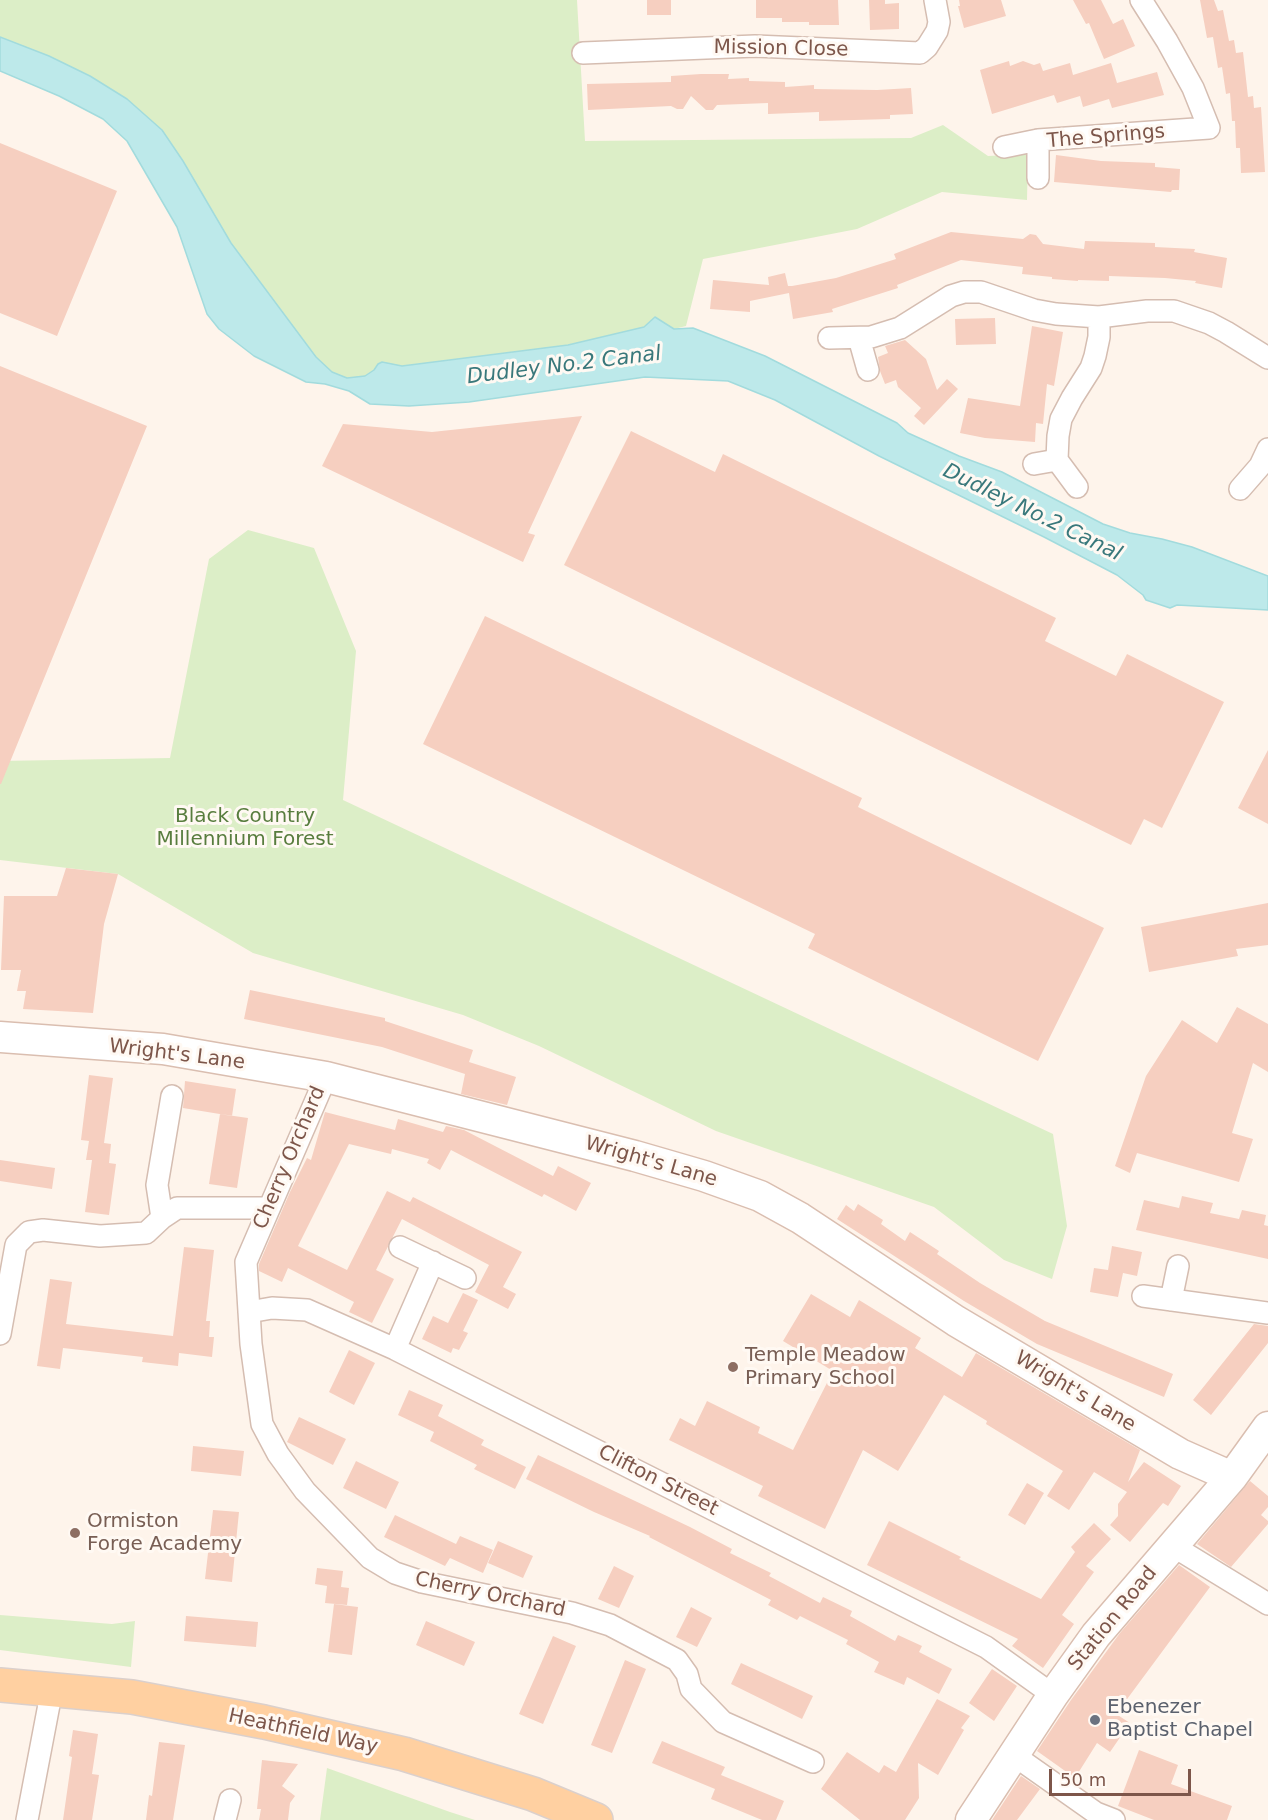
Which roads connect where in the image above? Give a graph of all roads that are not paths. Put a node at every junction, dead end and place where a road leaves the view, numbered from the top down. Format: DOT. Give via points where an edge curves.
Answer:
graph roads {
  1 [pos="935,0"];
  2 [pos="1141,0"];
  3 [pos="583,53"];
  4 [pos="1038,140"];
  5 [pos="1004,147"];
  6 [pos="1038,178"];
  7 [pos="1099,317"];
  8 [pos="829,338"];
  9 [pos="859,338"];
  10 [pos="1268,358"];
  11 [pos="868,370"];
  12 [pos="1057,460"];
  13 [pos="1265,462"];
  14 [pos="1034,464"];
  15 [pos="1077,488"];
  16 [pos="1240,489"];
  17 [pos="0,1037"];
  18 [pos="326,1077"];
  19 [pos="172,1095"];
  20 [pos="268,1208"];
  21 [pos="162,1218"];
  22 [pos="400,1247"];
  23 [pos="434,1262"];
  24 [pos="1178,1266"];
  25 [pos="465,1278"];
  26 [pos="1143,1296"];
  27 [pos="1171,1300"];
  28 [pos="249,1312"];
  29 [pos="1268,1313"];
  30 [pos="0,1334"];
  31 [pos="394,1349"];
  32 [pos="1268,1427"];
  33 [pos="1232,1477"];
  34 [pos="1173,1546"];
  35 [pos="1268,1604"];
  36 [pos="0,1685"];
  37 [pos="52,1689"];
  38 [pos="1053,1695"];
  39 [pos="1015,1756"];
  40 [pos="813,1762"];
  41 [pos="27,1820"];
  42 [pos="596,1820"];
  43 [pos="971,1820"];
  44 [pos="1114,1820"];
  1 -- 3 [label="street, Mission Close" via="937,31 920,53 755,46"];
  2 -- 4 [label="street, The Springs" via="1193,88 1209,128"];
  4 -- 5 [label="street"];
  4 -- 6 [label="street, The Springs"];
  7 -- 9 [label="street" via="1034,310 981,292 964,292 938,303 900,328"];
  7 -- 10 [label="street" via="1174,311 1209,323"];
  7 -- 12 [label="street" via="1099,337 1091,368 1061,419"];
  8 -- 9 [label="street"];
  9 -- 11 [label="street"];
  12 -- 14 [label="street"];
  12 -- 15 [label="street"];
  13 -- 16 [label="street"];
  17 -- 18 [label="street, Wright's Lane" via="163,1049"];
  18 -- 20 [label="street, Cherry Orchard"];
  18 -- 33 [label="street, Wright's Lane" via="635,1156 760,1196 956,1321 1180,1454"];
  19 -- 21 [label="street" via="157,1185"];
  20 -- 21 [label="street" via="177,1208"];
  20 -- 28 [label="street, Cherry Orchard" via="246,1262"];
  21 -- 30 [label="street" via="146,1233 100,1236 29,1232 16,1245"];
  22 -- 23 [label="street"];
  23 -- 25 [label="street"];
  23 -- 31 [label="street"];
  24 -- 27 [label="street"];
  26 -- 27 [label="street"];
  27 -- 29 [label="street"];
  28 -- 31 [label="street, Clifton Street" via="272,1308 307,1310"];
  28 -- 40 [label="street, Cherry Orchard" via="262,1424 305,1491 370,1558 395,1573 422,1582 572,1613 610,1625 677,1660 691,1689 723,1722"];
  31 -- 38 [label="street, Clifton Street" via="986,1647"];
  32 -- 33 [label="street, Station Road"];
  33 -- 34 [label="street, Station Road"];
  34 -- 35 [label="street"];
  34 -- 38 [label="street, Station Road" via="1096,1635"];
  36 -- 37 [label="main road, Heathfield Way"];
  37 -- 41 [label="street"];
  37 -- 42 [label="main road, Heathfield Way" via="132,1697 230,1715 404,1754 533,1794"];
  38 -- 39 [label="street, Station Road"];
  39 -- 43 [label="street, Station Road"];
  39 -- 44 [label="street" via="1096,1813"];
}
